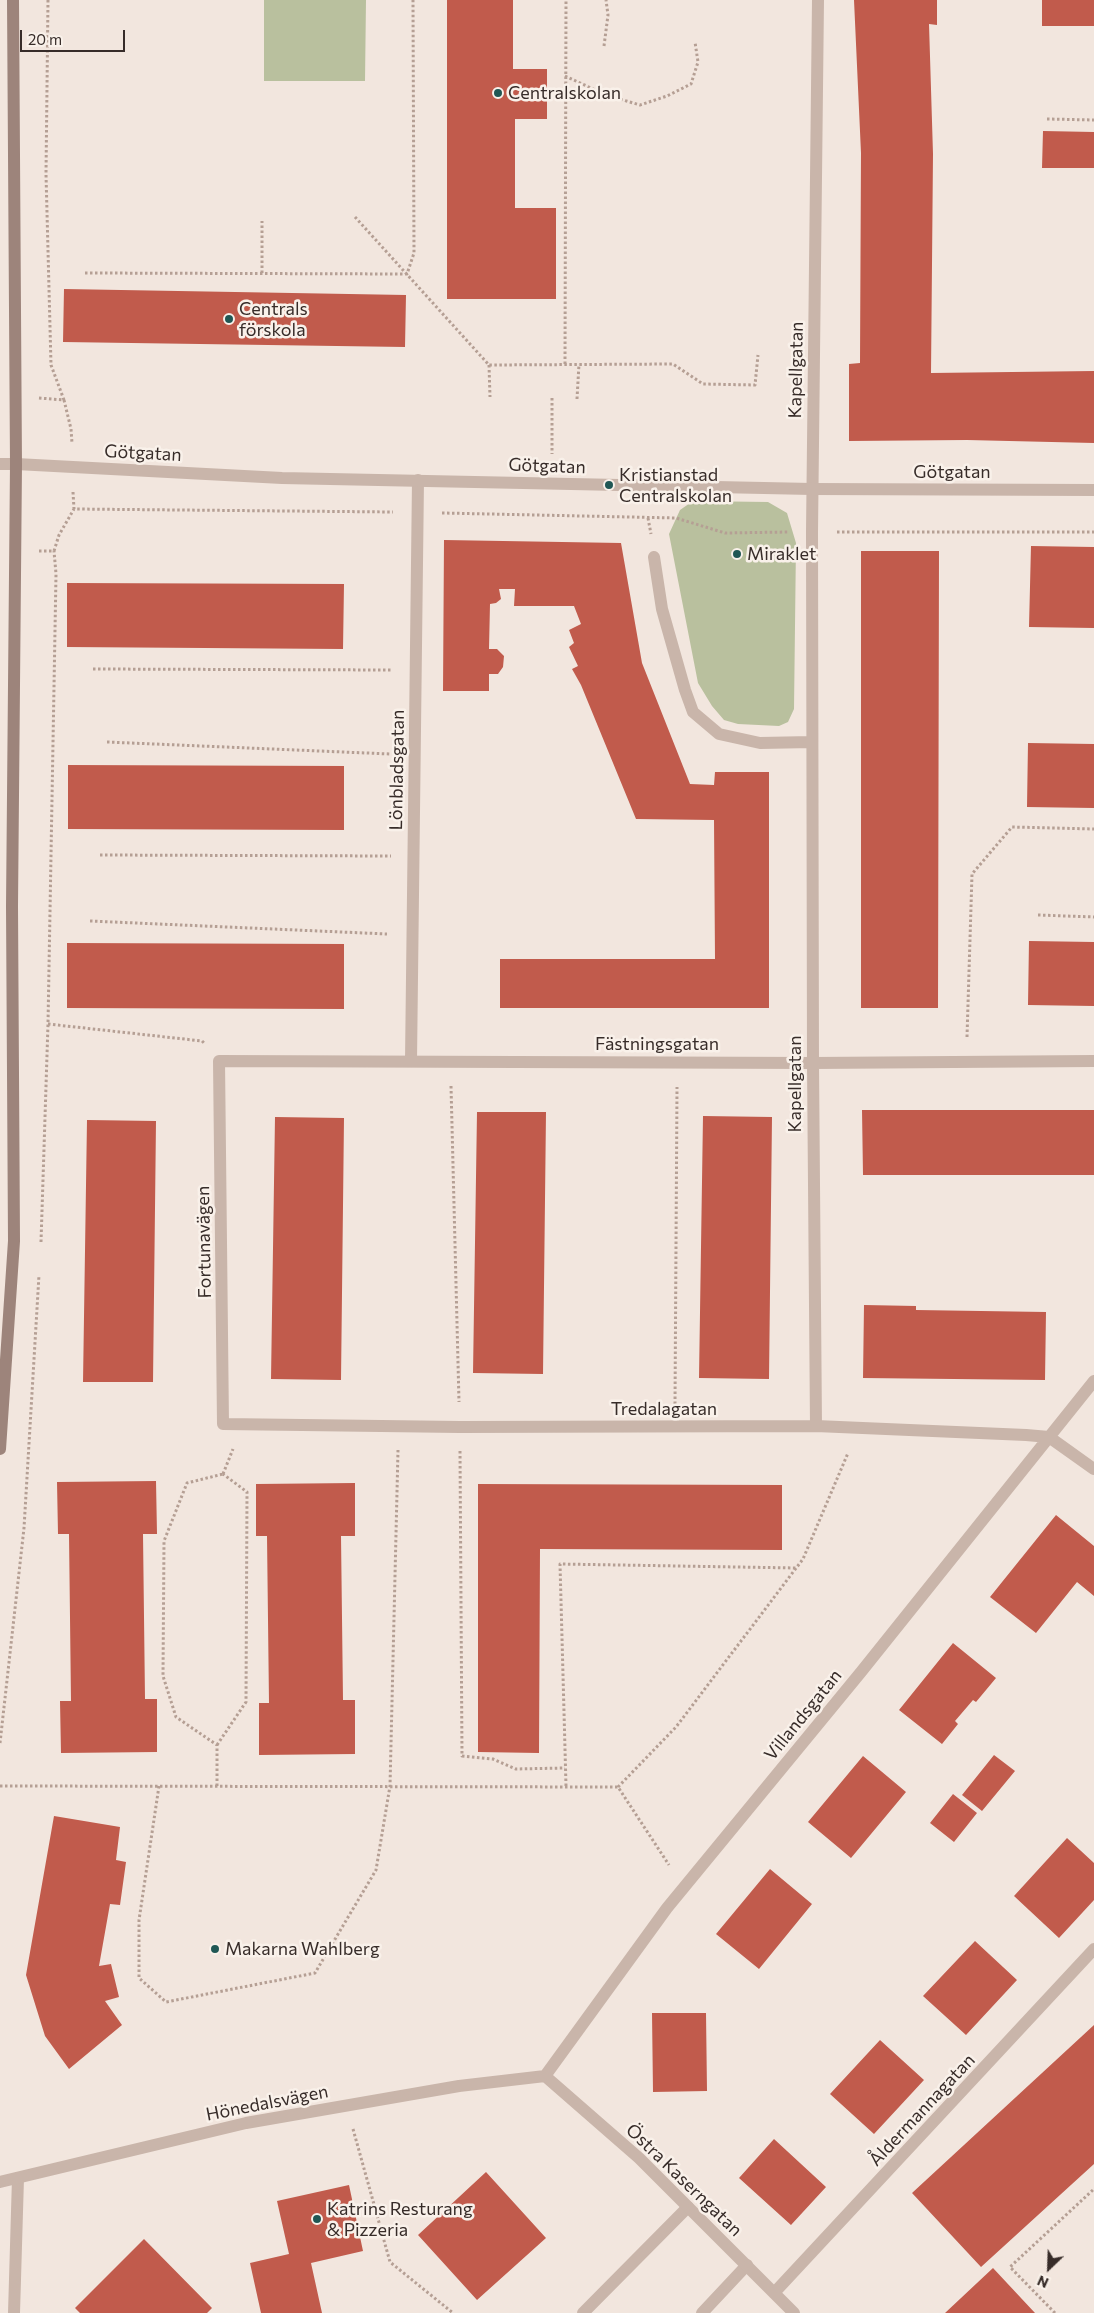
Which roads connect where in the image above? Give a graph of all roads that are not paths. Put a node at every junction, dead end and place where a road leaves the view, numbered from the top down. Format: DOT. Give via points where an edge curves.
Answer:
graph roads {
  1 [pos="13,0"];
  2 [pos="818,0"];
  3 [pos="0,464"];
  4 [pos="16,464"];
  5 [pos="418,480"];
  6 [pos="812,489"];
  7 [pos="1094,490"];
  8 [pos="654,557"];
  9 [pos="812,742"];
  10 [pos="411,1060"];
  11 [pos="219,1061"];
  12 [pos="1094,1061"];
  13 [pos="813,1063"];
  14 [pos="1094,1381"];
  15 [pos="223,1424"];
  16 [pos="816,1426"];
  17 [pos="1049,1437"];
  18 [pos="0,1449"];
  19 [pos="1094,1469"];
  20 [pos="1094,1949"];
  21 [pos="545,2076"];
  22 [pos="18,2178"];
  23 [pos="0,2182"];
  24 [pos="688,2207"];
  25 [pos="747,2265"];
  26 [pos="774,2293"];
  27 [pos="14,2313"];
  28 [pos="583,2313"];
  29 [pos="702,2313"];
  30 [pos="794,2313"];
  1 -- 4 [label="main road"];
  2 -- 6 [label="street, Kapellgatan"];
  3 -- 4 [label="street, Götgatan"];
  4 -- 5 [label="street, Götgatan" via="282,478"];
  4 -- 18 [label="main road" via="12,906 14,1241"];
  5 -- 6 [label="street, Götgatan"];
  5 -- 10 [label="street, Lönbladsgatan"];
  6 -- 7 [label="street, Götgatan"];
  6 -- 9 [label="street, Kapellgatan"];
  8 -- 9 [label="street" via="662,609 693,712 719,734 760,742"];
  9 -- 13 [label="street, Kapellgatan"];
  10 -- 11 [label="street, Fästningsgatan"];
  10 -- 13 [label="street, Fästningsgatan"];
  11 -- 15 [label="street, Fortunavägen"];
  12 -- 13 [label="street, Fästningsgatan"];
  13 -- 16 [label="street, Kapellgatan"];
  14 -- 17 [label="street, Villandsgatan"];
  15 -- 16 [label="street, Tredalagatan" via="460,1428"];
  16 -- 17 [label="street, Tredalagatan"];
  17 -- 19 [label="street"];
  17 -- 21 [label="street, Villandsgatan" via="684,1888"];
  20 -- 26 [label="street, Åldermannagatan"];
  21 -- 22 [label="street, Hönedalsvägen" via="459,2086 246,2123"];
  21 -- 24 [label="street, Östra Kaserngatan" via="639,2158"];
  22 -- 23 [label="street, Hönedalsvägen"];
  22 -- 27 [label="street"];
  24 -- 25 [label="street, Östra Kaserngatan"];
  24 -- 28 [label="street"];
  25 -- 26 [label="street, Östra Kaserngatan"];
  25 -- 29 [label="street"];
  26 -- 30 [label="street, Östra Kaserngatan"];
}
